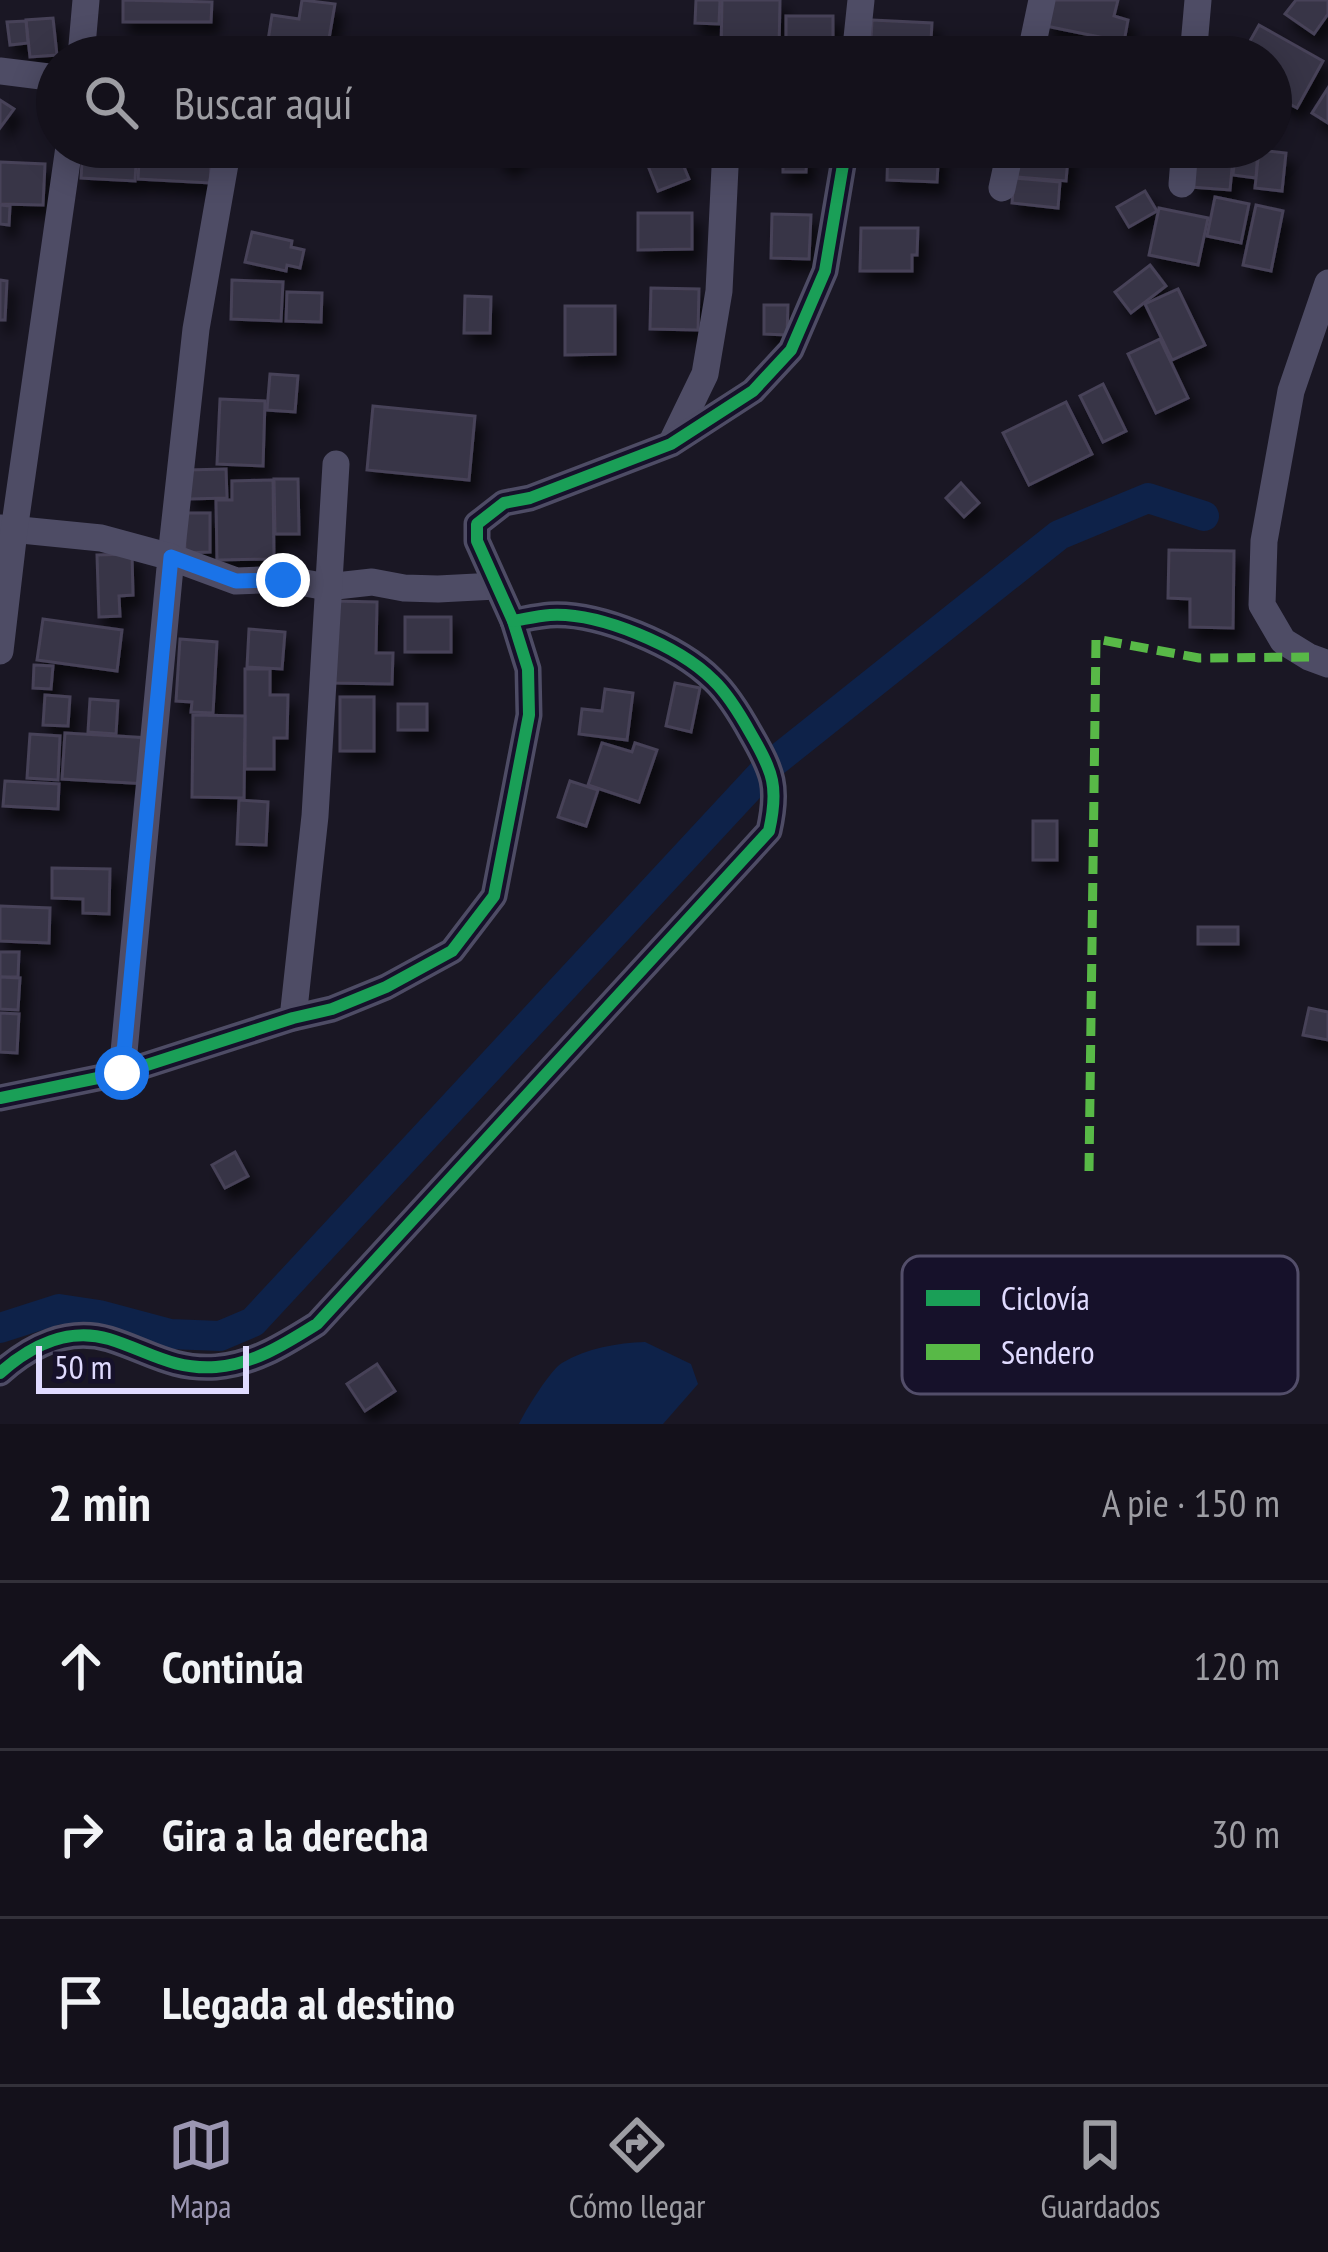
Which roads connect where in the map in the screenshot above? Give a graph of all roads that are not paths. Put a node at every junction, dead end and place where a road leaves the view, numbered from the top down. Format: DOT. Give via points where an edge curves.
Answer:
graph roads {
  1 [pos="86,0"];
  2 [pos="861,0"];
  3 [pos="1042,0"];
  4 [pos="1198,0"];
  5 [pos="83,36"];
  6 [pos="858,36"];
  7 [pos="1034,36"];
  8 [pos="1195,36"];
  9 [pos="0,71"];
  10 [pos="36,75"];
  11 [pos="66,168"];
  12 [pos="224,168"];
  13 [pos="725,168"];
  14 [pos="842,168"];
  15 [pos="1006,168"];
  16 [pos="1183,168"];
  17 [pos="1182,184"];
  18 [pos="1002,188"];
  19 [pos="1328,283"];
  20 [pos="671,444"];
  21 [pos="337,464"];
  22 [pos="7,530"];
  23 [pos="171,557"];
  24 [pos="496,586"];
  25 [pos="327,587"];
  26 [pos="513,621"];
  27 [pos="0,651"];
  28 [pos="1328,664"];
  29 [pos="293,1018"];
  30 [pos="122,1073"];
  31 [pos="0,1098"];
  32 [pos="0,1373"];
  1 -- 5 [label="street"];
  2 -- 6 [label="street"];
  3 -- 7 [label="street"];
  4 -- 8 [label="street"];
  9 -- 10 [label="street"];
  11 -- 22 [label="street"];
  12 -- 23 [label="street" via="196,329"];
  13 -- 20 [label="street" via="705,374"];
  14 -- 20 [label="street" via="825,271 791,350 754,391"];
  15 -- 18 [label="street"];
  16 -- 17 [label="street"];
  19 -- 28 [label="street" via="1291,392 1264,541 1262,605 1283,641"];
  20 -- 24 [label="street" via="489,512 477,524 477,541"];
  21 -- 25 [label="street"];
  22 -- 23 [label="street" via="101,538"];
  22 -- 27 [label="street"];
  23 -- 25 [label="street" via="236,581"];
  23 -- 30 [label="street"];
  24 -- 25 [label="street"];
  24 -- 26 [label="street"];
  25 -- 29 [label="street" via="315,816"];
  26 -- 29 [label="street" via="528,670 530,715 494,896 452,951 386,987"];
  26 -- 32 [label="street" via="554,615 622,627 713,680 769,766 776,800 769,831 317,1324 268,1355 216,1367 171,1364 106,1338 63,1336"];
  29 -- 30 [label="street"];
  30 -- 31 [label="street"];
}
